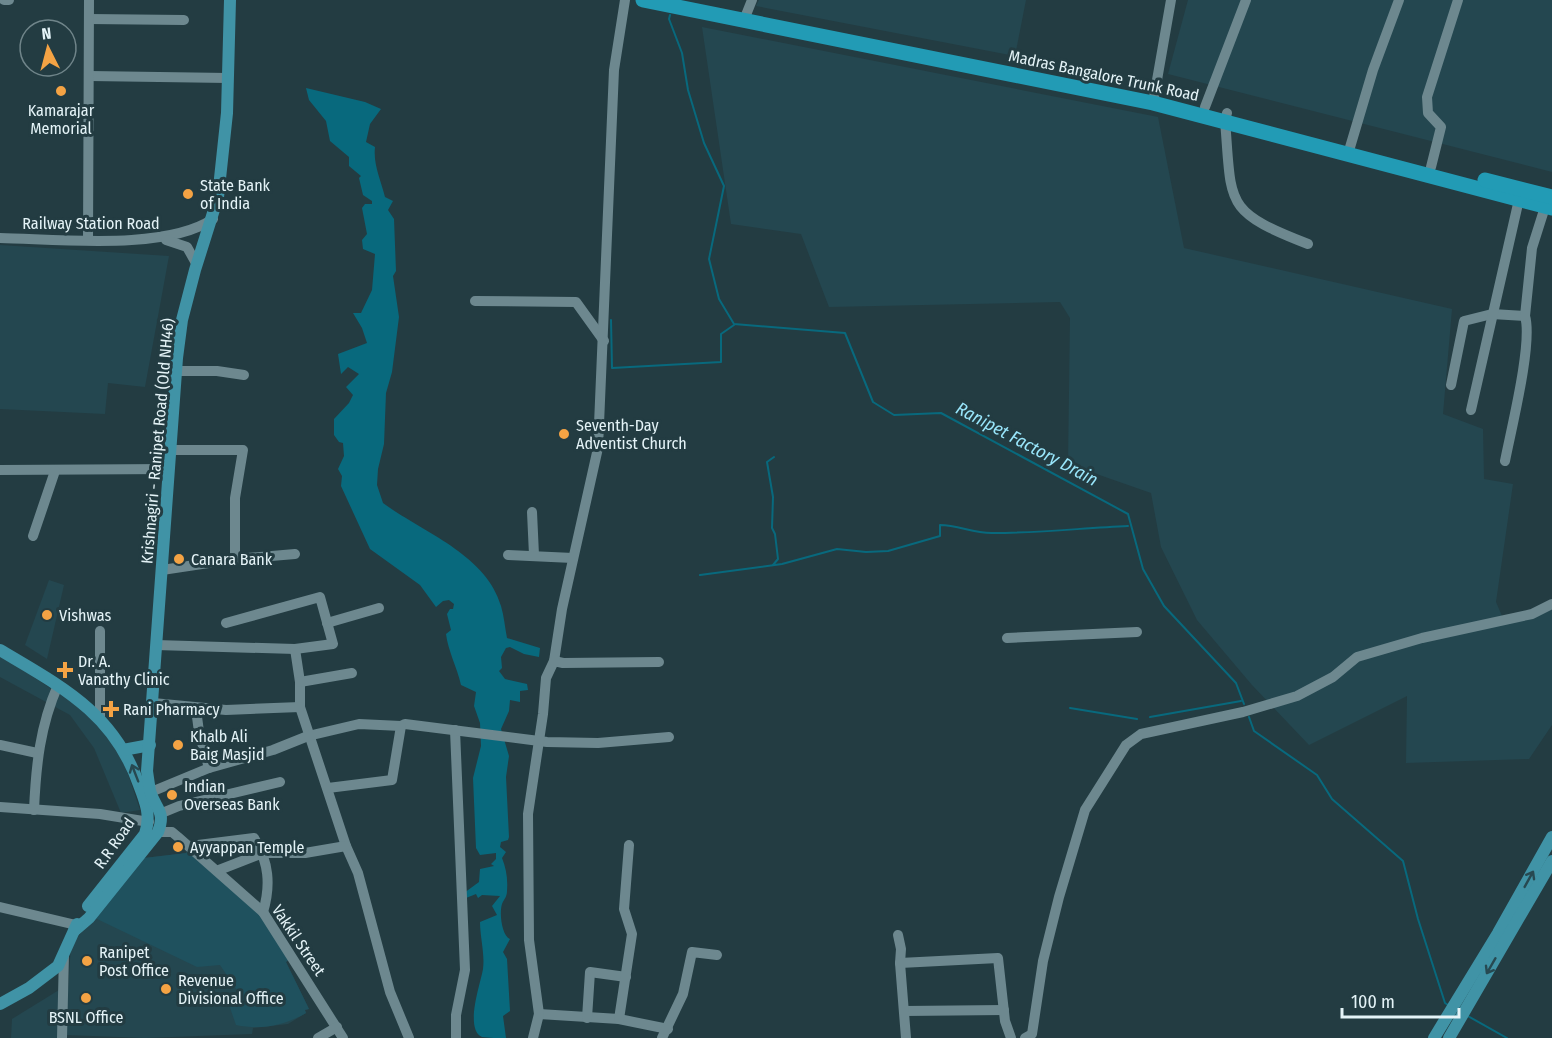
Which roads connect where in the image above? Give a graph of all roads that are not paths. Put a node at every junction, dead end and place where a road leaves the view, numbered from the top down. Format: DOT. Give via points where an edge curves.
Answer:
graph roads {
  1 [pos="4,0"];
  2 [pos="9,0"];
  3 [pos="89,0"];
  4 [pos="230,0"];
  5 [pos="625,0"];
  6 [pos="643,0"];
  7 [pos="671,0"];
  8 [pos="1172,0"];
  9 [pos="1246,0"];
  10 [pos="1399,0"];
  11 [pos="1458,0"];
  12 [pos="707,10"];
  13 [pos="748,12"];
  14 [pos="89,19"];
  15 [pos="184,20"];
  16 [pos="90,76"];
  17 [pos="228,78"];
  18 [pos="1154,100"];
  19 [pos="1205,107"];
  20 [pos="1226,116"];
  21 [pos="1349,149"];
  22 [pos="1431,167"];
  23 [pos="1521,195"];
  24 [pos="1550,204"];
  25 [pos="213,219"];
  26 [pos="0,238"];
  27 [pos="163,239"];
  28 [pos="88,240"];
  29 [pos="1308,244"];
  30 [pos="196,264"];
  31 [pos="475,301"];
  32 [pos="1492,314"];
  33 [pos="1525,316"];
  34 [pos="604,340"];
  35 [pos="176,371"];
  36 [pos="244,375"];
  37 [pos="1451,385"];
  38 [pos="1471,410"];
  39 [pos="171,450"];
  40 [pos="1505,461"];
  41 [pos="169,469"];
  42 [pos="0,470"];
  43 [pos="55,471"];
  44 [pos="532,512"];
  45 [pos="33,536"];
  46 [pos="295,554"];
  47 [pos="508,555"];
  48 [pos="534,555"];
  49 [pos="573,558"];
  50 [pos="235,559"];
  51 [pos="162,570"];
  52 [pos="1552,604"];
  53 [pos="380,608"];
  54 [pos="226,623"];
  55 [pos="327,623"];
  56 [pos="100,631"];
  57 [pos="1137,632"];
  58 [pos="1007,638"];
  59 [pos="156,645"];
  60 [pos="295,649"];
  61 [pos="0,650"];
  62 [pos="554,661"];
  63 [pos="659,662"];
  64 [pos="352,673"];
  65 [pos="300,682"];
  66 [pos="58,685"];
  67 [pos="153,703"];
  68 [pos="300,707"];
  69 [pos="196,709"];
  70 [pos="100,718"];
  71 [pos="400,726"];
  72 [pos="455,730"];
  73 [pos="308,736"];
  74 [pos="669,738"];
  75 [pos="539,740"];
  76 [pos="0,745"];
  77 [pos="150,745"];
  78 [pos="123,750"];
  79 [pos="37,753"];
  80 [pos="209,768"];
  81 [pos="280,782"];
  82 [pos="328,788"];
  83 [pos="151,792"];
  84 [pos="0,807"];
  85 [pos="34,810"];
  86 [pos="162,813"];
  87 [pos="149,822"];
  88 [pos="158,832"];
  89 [pos="1552,837"];
  90 [pos="628,844"];
  91 [pos="190,846"];
  92 [pos="346,846"];
  93 [pos="263,853"];
  94 [pos="1552,861"];
  95 [pos="219,870"];
  96 [pos="0,907"];
  97 [pos="264,912"];
  98 [pos="80,922"];
  99 [pos="898,935"];
  100 [pos="65,950"];
  101 [pos="717,955"];
  102 [pos="900,963"];
  103 [pos="58,966"];
  104 [pos="626,977"];
  105 [pos="0,1004"];
  106 [pos="1004,1010"];
  107 [pos="0,1011"];
  108 [pos="904,1011"];
  109 [pos="539,1014"];
  110 [pos="587,1018"];
  111 [pos="619,1019"];
  112 [pos="337,1027"];
  113 [pos="665,1033"];
  114 [pos="62,1038"];
  115 [pos="318,1038"];
  116 [pos="343,1038"];
  117 [pos="409,1038"];
  118 [pos="456,1038"];
  119 [pos="533,1038"];
  120 [pos="906,1038"];
  121 [pos="1011,1038"];
  122 [pos="1025,1038"];
  123 [pos="1434,1038"];
  124 [pos="1449,1038"];
  1 -- 2 [label="street"];
  3 -- 14 [label="street"];
  4 -- 17 [label="main road, Krishnagiri - Ranipet Road (Old NH46)"];
  5 -- 34 [label="street" via="614,70"];
  6 -- 12 [label="highway, Madras Bangalore Trunk Road"];
  7 -- 12 [label="highway"];
  8 -- 18 [label="street"];
  9 -- 19 [label="street"];
  10 -- 21 [label="street"];
  11 -- 22 [label="street" via="1427,97 1428,113 1441,128"];
  12 -- 13 [label="highway, Madras Bangalore Trunk Road"];
  13 -- 18 [label="highway, Madras Bangalore Trunk Road"];
  14 -- 15 [label="street"];
  14 -- 16 [label="street"];
  16 -- 17 [label="street"];
  16 -- 28 [label="street"];
  17 -- 25 [label="main road, Krishnagiri - Ranipet Road (Old NH46)"];
  18 -- 19 [label="highway"];
  18 -- 20 [label="highway, Madras Bangalore Trunk Road"];
  19 -- 20 [label="highway"];
  20 -- 21 [label="highway, Madras Bangalore Trunk Road"];
  20 -- 29 [label="street" via="1231,192 1237,205 1262,226"];
  21 -- 22 [label="highway"];
  21 -- 23 [label="highway, Madras Bangalore Trunk Road"];
  22 -- 23 [label="highway"];
  23 -- 24 [label="highway, Madras Bangalore Trunk Road"];
  23 -- 32 [label="street"];
  24 -- 33 [label="street" via="1532,248"];
  25 -- 27 [label="street, Railway Station Road" via="194,230"];
  25 -- 30 [label="main road, Krishnagiri - Ranipet Road (Old NH46)"];
  26 -- 28 [label="street, Railway Station Road"];
  27 -- 28 [label="street, Railway Station Road"];
  27 -- 30 [label="street" via="187,247"];
  30 -- 35 [label="main road, Krishnagiri - Ranipet Road (Old NH46)" via="182,320"];
  31 -- 34 [label="street" via="576,302"];
  32 -- 33 [label="street"];
  32 -- 37 [label="street" via="1464,321"];
  32 -- 38 [label="street"];
  33 -- 40 [label="street" via="1524,363"];
  34 -- 49 [label="street" via="598,448"];
  35 -- 36 [label="street"];
  35 -- 39 [label="main road, Krishnagiri - Ranipet Road (Old NH46)"];
  39 -- 41 [label="main road, Krishnagiri - Ranipet Road (Old NH46)"];
  39 -- 50 [label="street" via="243,450 234,498"];
  41 -- 43 [label="street"];
  41 -- 51 [label="main road, Krishnagiri - Ranipet Road (Old NH46)"];
  42 -- 43 [label="street"];
  43 -- 45 [label="street"];
  44 -- 48 [label="street"];
  46 -- 50 [label="street"];
  47 -- 48 [label="street"];
  48 -- 49 [label="street"];
  49 -- 62 [label="street"];
  50 -- 51 [label="street"];
  51 -- 59 [label="main road, Krishnagiri - Ranipet Road (Old NH46)"];
  52 -- 122 [label="street" via="1532,614 1357,657 1333,677 1297,696 1141,734 1126,745 1086,810 1043,961 1032,1034"];
  53 -- 55 [label="street"];
  54 -- 55 [label="street" via="320,597"];
  55 -- 60 [label="street" via="333,644"];
  56 -- 70 [label="street"];
  57 -- 58 [label="street"];
  59 -- 60 [label="street"];
  59 -- 67 [label="main road, Krishnagiri - Ranipet Road (Old NH46)"];
  60 -- 65 [label="street"];
  61 -- 66 [label="main road, R.R Road"];
  62 -- 63 [label="street"];
  62 -- 75 [label="street" via="546,678"];
  64 -- 65 [label="street"];
  65 -- 68 [label="street"];
  66 -- 70 [label="main road, R.R Road"];
  66 -- 79 [label="street" via="46,713"];
  67 -- 69 [label="street"];
  67 -- 77 [label="main road, Krishnagiri - Ranipet Road (Old NH46)"];
  68 -- 69 [label="street"];
  68 -- 73 [label="street"];
  69 -- 80 [label="street"];
  70 -- 78 [label="main road, R.R Road"];
  71 -- 72 [label="street"];
  71 -- 73 [label="street" via="359,724"];
  71 -- 82 [label="street" via="392,780"];
  72 -- 75 [label="street"];
  72 -- 118 [label="street" via="465,970 456,1015"];
  73 -- 80 [label="street"];
  73 -- 82 [label="street"];
  74 -- 75 [label="street" via="598,743"];
  75 -- 109 [label="street" via="528,814 529,940"];
  76 -- 79 [label="street"];
  77 -- 78 [label="main road"];
  77 -- 83 [label="main road" via="147,771"];
  87 -- 78 [label="main road, R.R Road, one-way" via="133,766"];
  79 -- 85 [label="street"];
  80 -- 83 [label="street"];
  81 -- 86 [label="street"];
  82 -- 92 [label="street"];
  83 -- 86 [label="main road"];
  84 -- 85 [label="street"];
  85 -- 87 [label="street"];
  86 -- 88 [label="main road, R.R Road"];
  87 -- 98 [label="main road, R.R Road" via="145,834"];
  88 -- 91 [label="street, Vakkil Street" via="172,832"];
  88 -- 98 [label="main road, R.R Road"];
  123 -- 89 [label="main road, one-way"];
  90 -- 104 [label="street" via="624,909 632,934"];
  91 -- 93 [label="street" via="254,838"];
  91 -- 95 [label="street, Vakkil Street"];
  92 -- 93 [label="street" via="305,853"];
  92 -- 117 [label="street" via="358,873 390,992"];
  93 -- 95 [label="street"];
  93 -- 97 [label="street" via="269,892"];
  94 -- 124 [label="main road, one-way"];
  95 -- 97 [label="street, Vakkil Street"];
  96 -- 98 [label="street"];
  97 -- 112 [label="street, Vakkil Street"];
  98 -- 100 [label="main road, R.R Road"];
  99 -- 102 [label="street"];
  100 -- 103 [label="main road, R.R Road"];
  100 -- 114 [label="street"];
  101 -- 113 [label="street" via="692,952 683,994"];
  102 -- 106 [label="street" via="998,958"];
  102 -- 108 [label="street"];
  103 -- 105 [label="main road, R.R Road"];
  103 -- 107 [label="main road, R.R Road" via="53,977 32,994"];
  104 -- 110 [label="street" via="590,972"];
  104 -- 111 [label="street"];
  106 -- 108 [label="street"];
  106 -- 121 [label="street"];
  108 -- 120 [label="street"];
  109 -- 110 [label="street"];
  109 -- 119 [label="street"];
  110 -- 111 [label="street"];
  111 -- 113 [label="street"];
  112 -- 115 [label="street"];
  112 -- 116 [label="street, Vakkil Street"];
}
